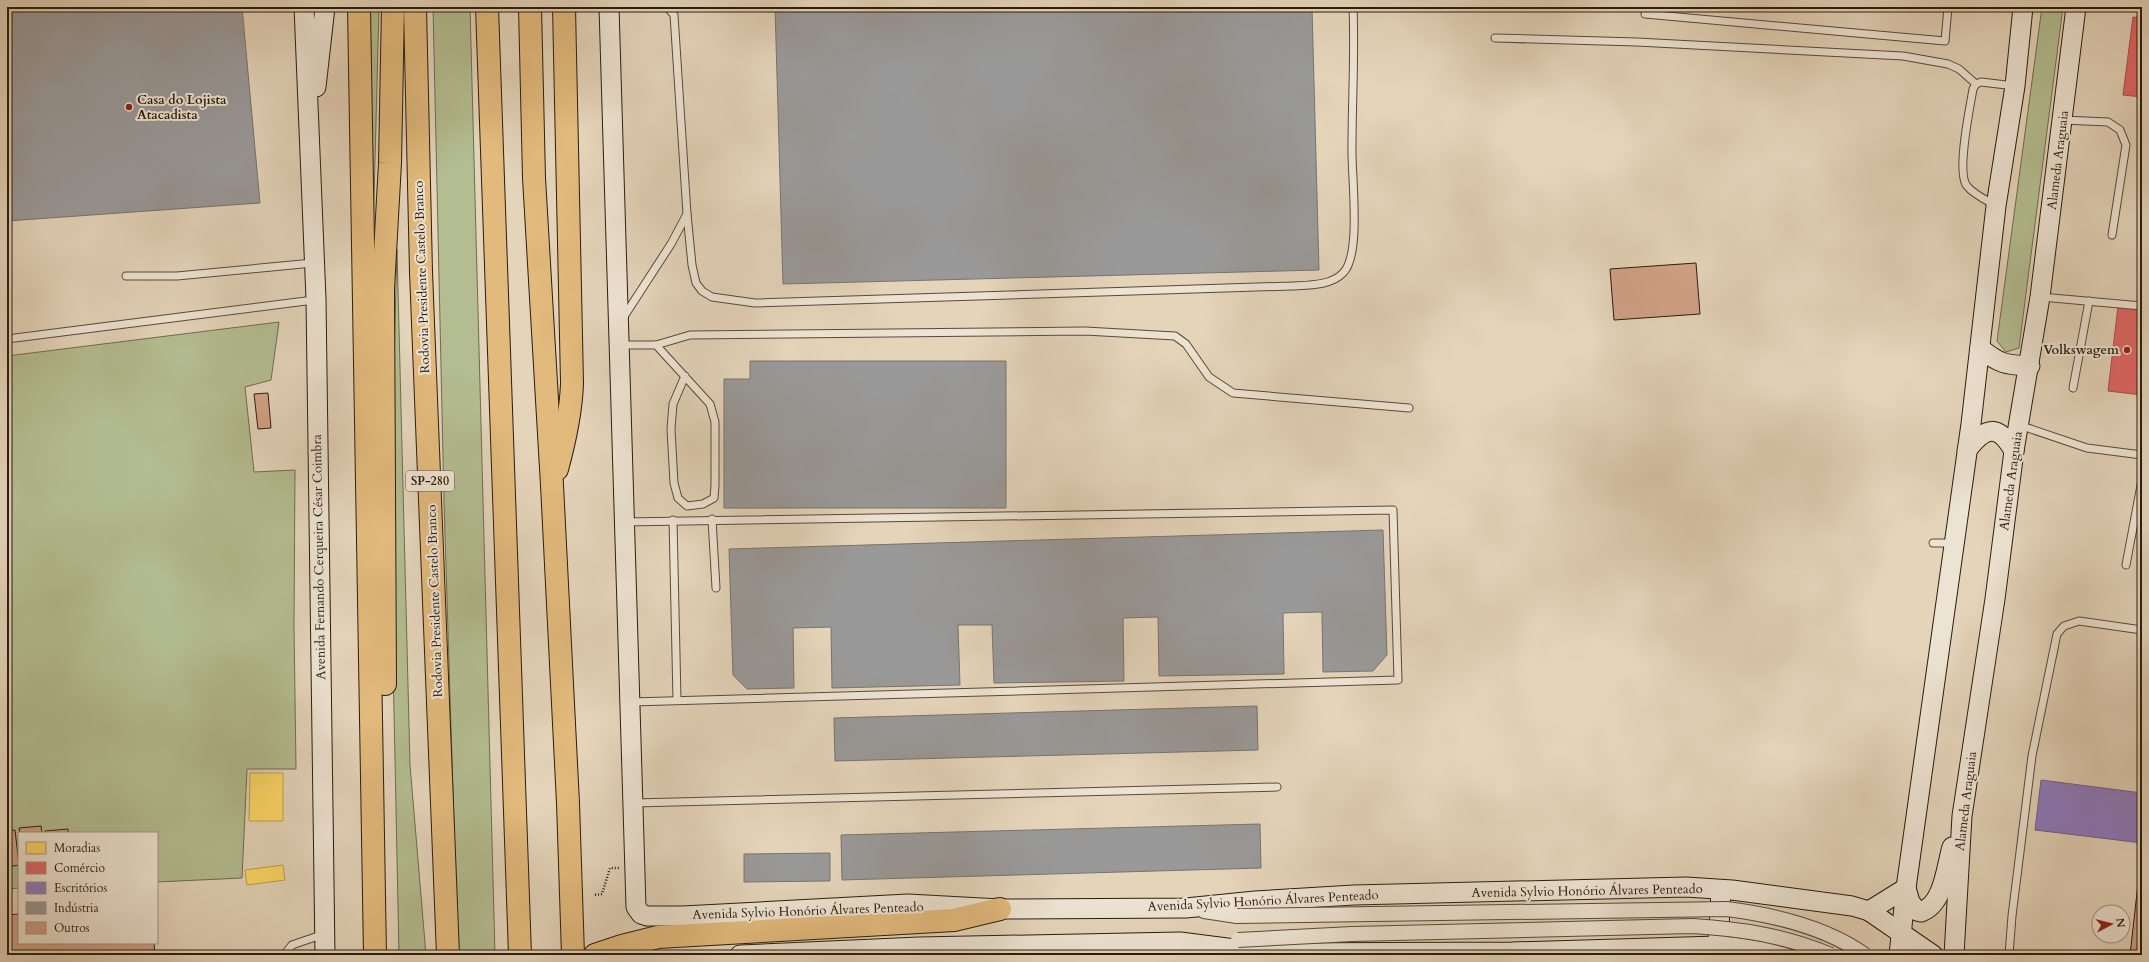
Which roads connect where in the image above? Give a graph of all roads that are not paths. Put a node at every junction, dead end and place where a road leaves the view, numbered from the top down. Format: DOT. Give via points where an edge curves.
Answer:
graph roads {
  1 [pos="304,7"];
  2 [pos="325,7"];
  3 [pos="359,7"];
  4 [pos="393,7"];
  5 [pos="416,7"];
  6 [pos="487,7"];
  7 [pos="530,7"];
  8 [pos="564,7"];
  9 [pos="608,7"];
  10 [pos="667,7"];
  11 [pos="1353,7"];
  12 [pos="1948,7"];
  13 [pos="2023,7"];
  14 [pos="2076,7"];
  15 [pos="1645,14"];
  16 [pos="1496,38"];
  17 [pos="1976,84"];
  18 [pos="2015,86"];
  19 [pos="2063,120"];
  20 [pos="309,158"];
  21 [pos="1996,206"];
  22 [pos="687,214"];
  23 [pos="2112,235"];
  24 [pos="314,263"];
  25 [pos="126,276"];
  26 [pos="2040,297"];
  27 [pos="316,300"];
  28 [pos="2089,301"];
  29 [pos="2142,306"];
  30 [pos="618,325"];
  31 [pos="7,339"];
  32 [pos="620,345"];
  33 [pos="656,345"];
  34 [pos="1980,348"];
  35 [pos="2030,366"];
  36 [pos="685,376"];
  37 [pos="2073,388"];
  38 [pos="1409,408"];
  39 [pos="2019,425"];
  40 [pos="1967,450"];
  41 [pos="2014,451"];
  42 [pos="2142,455"];
  43 [pos="2142,480"];
  44 [pos="552,485"];
  45 [pos="712,519"];
  46 [pos="673,520"];
  47 [pos="624,522"];
  48 [pos="1933,543"];
  49 [pos="1954,543"];
  50 [pos="2126,565"];
  51 [pos="716,588"];
  52 [pos="2142,630"];
  53 [pos="677,700"];
  54 [pos="631,702"];
  55 [pos="1276,787"];
  56 [pos="632,803"];
  57 [pos="1962,816"];
  58 [pos="1906,888"];
  59 [pos="1721,889"];
  60 [pos="1186,908"];
  61 [pos="1000,909"];
  62 [pos="1869,911"];
  63 [pos="374,931"];
  64 [pos="324,934"];
  65 [pos="1902,934"];
  66 [pos="1180,942"];
  67 [pos="1718,946"];
  68 [pos="919,948"];
  69 [pos="1261,954"];
  70 [pos="284,955"];
  71 [pos="325,955"];
  72 [pos="375,955"];
  73 [pos="448,955"];
  74 [pos="520,955"];
  75 [pos="573,955"];
  76 [pos="595,955"];
  77 [pos="740,955"];
  78 [pos="953,955"];
  79 [pos="1783,955"];
  80 [pos="1832,955"];
  81 [pos="1865,955"];
  82 [pos="1899,955"];
  83 [pos="1933,955"];
  84 [pos="1954,955"];
  85 [pos="2009,955"];
  1 -- 20 [label="main road"];
  2 -- 20 [label="main road"];
  3 -- 63 [label="highway"];
  4 -- 63 [label="highway" via="390,163 383,289 386,784"];
  5 -- 73 [label="highway, Rodovia Presidente Castelo Branco / SP-280" via="421,272"];
  6 -- 74 [label="highway"];
  7 -- 44 [label="highway" via="534,178"];
  8 -- 44 [label="highway" via="572,407"];
  9 -- 30 [label="main road"];
  10 -- 22 [label="lane" via="674,15"];
  11 -- 22 [label="lane" via="1353,234 1351,256 1344,273 1328,282 1283,287 755,303 712,297 696,284"];
  12 -- 15 [label="lane" via="1945,40"];
  13 -- 18 [label="main road"];
  14 -- 19 [label="main road, Alameda Araguaia"];
  16 -- 17 [label="lane" via="1637,42 1903,56 1948,64 1959,69"];
  17 -- 18 [label="lane" via="1980,82"];
  17 -- 21 [label="lane" via="1973,89 1962,161 1963,176 1966,186"];
  18 -- 21 [label="main road"];
  19 -- 23 [label="lane" via="2108,122 2120,130 2126,145"];
  19 -- 26 [label="main road, Alameda Araguaia"];
  20 -- 24 [label="main road, Avenida Fernando Cerqueira César Coimbra"];
  21 -- 34 [label="main road"];
  22 -- 30 [label="lane" via="671,244"];
  24 -- 25 [label="lane" via="177,276"];
  24 -- 27 [label="main road, Avenida Fernando Cerqueira César Coimbra"];
  26 -- 28 [label="lane"];
  26 -- 35 [label="main road, Alameda Araguaia"];
  27 -- 31 [label="lane"];
  27 -- 64 [label="main road, Avenida Fernando Cerqueira César Coimbra"];
  28 -- 29 [label="lane"];
  28 -- 37 [label="lane"];
  30 -- 32 [label="main road"];
  32 -- 33 [label="lane"];
  32 -- 47 [label="main road"];
  33 -- 36 [label="lane"];
  33 -- 38 [label="lane" via="690,335 1085,331 1175,336 1186,344 1209,377 1233,393"];
  34 -- 35 [label="main road" via="2006,365"];
  34 -- 40 [label="main road"];
  35 -- 39 [label="main road, Alameda Araguaia"];
  36 -- 36 [label="lane" via="710,404 715,422 714,498 703,504 687,506 678,498 674,483 671,429 673,404"];
  39 -- 41 [label="main road, Alameda Araguaia"];
  39 -- 42 [label="lane" via="2087,448"];
  40 -- 41 [label="main road" via="1984,432 1995,432 2005,436"];
  40 -- 49 [label="main road"];
  41 -- 57 [label="main road, Alameda Araguaia" via="1995,599"];
  43 -- 50 [label="lane"];
  44 -- 75 [label="highway"];
  45 -- 46 [label="lane"];
  45 -- 51 [label="lane"];
  45 -- 53 [label="lane" via="1393,510 1398,680"];
  46 -- 47 [label="lane"];
  46 -- 53 [label="lane"];
  47 -- 54 [label="main road"];
  48 -- 49 [label="lane"];
  49 -- 58 [label="main road"];
  52 -- 85 [label="lane" via="2079,621 2064,626 2057,634 2032,756"];
  53 -- 54 [label="lane"];
  54 -- 56 [label="main road"];
  55 -- 56 [label="lane"];
  56 -- 61 [label="main road, Avenida Sylvio Honório Álvares Penteado" via="636,907 640,914 646,916 908,904"];
  57 -- 58 [label="main road" via="1940,889 1930,907 1921,912 1917,911 1910,902"];
  57 -- 84 [label="main road, Alameda Araguaia"];
  58 -- 62 [label="main road"];
  58 -- 65 [label="main road"];
  59 -- 60 [label="main road, Avenida Sylvio Honório Álvares Penteado" via="1686,887 1354,895"];
  59 -- 62 [label="main road, Avenida Sylvio Honório Álvares Penteado" via="1852,906"];
  59 -- 67 [label="main road"];
  60 -- 61 [label="main road, Avenida Sylvio Honório Álvares Penteado"];
  60 -- 81 [label="street, bridge" via="1237,916 1727,909 1816,929"];
  61 -- 76 [label="highway" via="954,920 658,937"];
  62 -- 65 [label="main road, Avenida Sylvio Honório Álvares Penteado"];
  63 -- 72 [label="highway"];
  64 -- 70 [label="lane" via="292,945"];
  64 -- 71 [label="main road, Avenida Fernando Cerqueira César Coimbra"];
  65 -- 82 [label="main road"];
  65 -- 83 [label="main road, Avenida Sylvio Honório Álvares Penteado"];
  66 -- 68 [label="main road"];
  66 -- 69 [label="main road"];
  66 -- 80 [label="street, bridge" via="1352,934 1693,926 1736,929 1778,936"];
  67 -- 69 [label="main road" via="1512,952"];
  67 -- 79 [label="main road" via="1735,946"];
  68 -- 77 [label="main road"];
  68 -- 78 [label="main road"];
}
